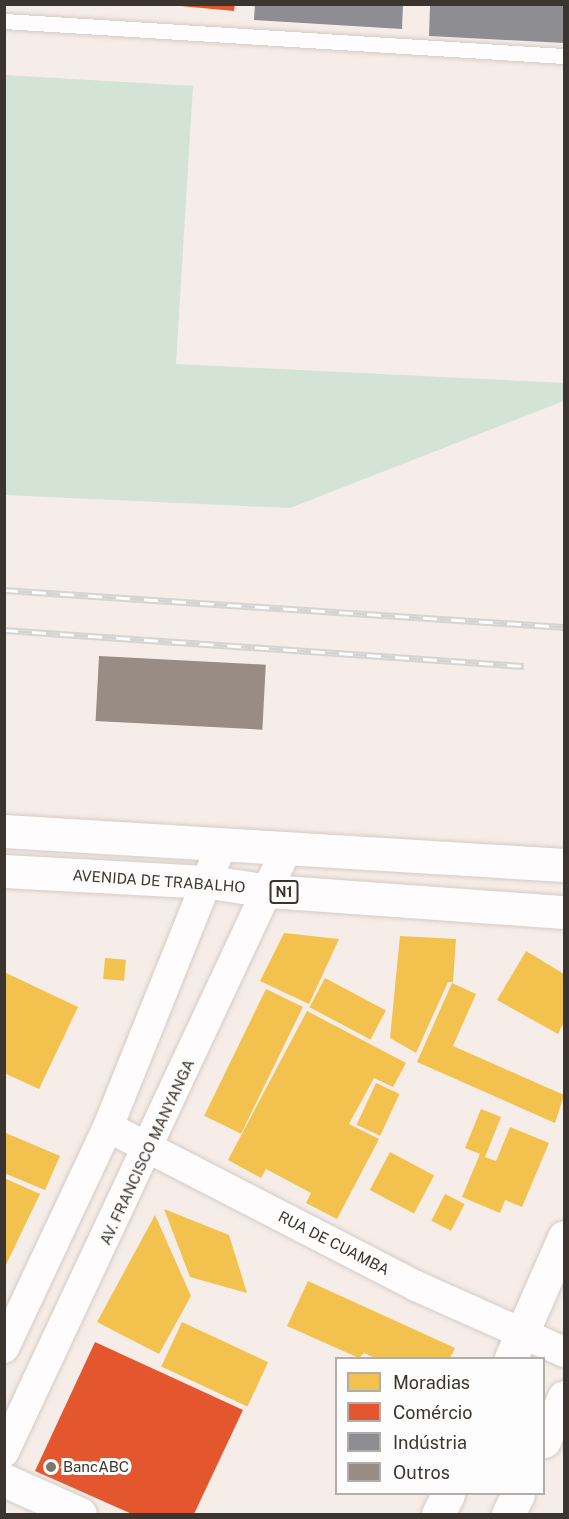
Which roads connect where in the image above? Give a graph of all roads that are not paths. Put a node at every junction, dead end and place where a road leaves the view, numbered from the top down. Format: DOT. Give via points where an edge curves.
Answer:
graph roads {
  1 [pos="4,21"];
  2 [pos="564,56"];
  3 [pos="4,831"];
  4 [pos="222,844"];
  5 [pos="286,850"];
  6 [pos="503,861"];
  7 [pos="564,866"];
  8 [pos="4,871"];
  9 [pos="210,882"];
  10 [pos="269,891"];
  11 [pos="502,909"];
  12 [pos="564,912"];
  13 [pos="108,1127"];
  14 [pos="150,1148"];
  15 [pos="564,1237"];
  16 [pos="517,1346"];
  17 [pos="4,1348"];
  18 [pos="564,1352"];
  19 [pos="564,1397"];
  20 [pos="545,1437"];
  21 [pos="4,1452"];
  22 [pos="4,1480"];
  23 [pos="448,1495"];
  24 [pos="518,1495"];
  25 [pos="80,1515"];
  26 [pos="438,1515"];
  27 [pos="508,1515"];
  1 -- 2 [label="lane"];
  3 -- 4 [label="main road"];
  4 -- 5 [label="main road"];
  4 -- 9 [label="street"];
  5 -- 6 [label="main road"];
  5 -- 10 [label="street, AV. FRANCISCO MANYANGA"];
  6 -- 7 [label="main road"];
  6 -- 11 [label="main road"];
  8 -- 9 [label="main road, AVENIDA DE TRABALHO / N1"];
  9 -- 10 [label="main road, AVENIDA DE TRABALHO / N1"];
  9 -- 13 [label="street"];
  10 -- 11 [label="main road, AVENIDA DE TRABALHO / N1"];
  10 -- 14 [label="street, AV. FRANCISCO MANYANGA"];
  11 -- 12 [label="main road, AVENIDA DE TRABALHO / N1"];
  13 -- 14 [label="street, RUA DE CUAMBA"];
  13 -- 17 [label="street"];
  14 -- 16 [label="street, RUA DE CUAMBA" via="416,1286"];
  14 -- 21 [label="street, AV. FRANCISCO MANYANGA"];
  15 -- 16 [label="main road"];
  16 -- 18 [label="street, RUA DE CUAMBA"];
  19 -- 20 [label="main road"];
  22 -- 25 [label="main road"];
  23 -- 26 [label="main road"];
  24 -- 27 [label="main road"];
}
